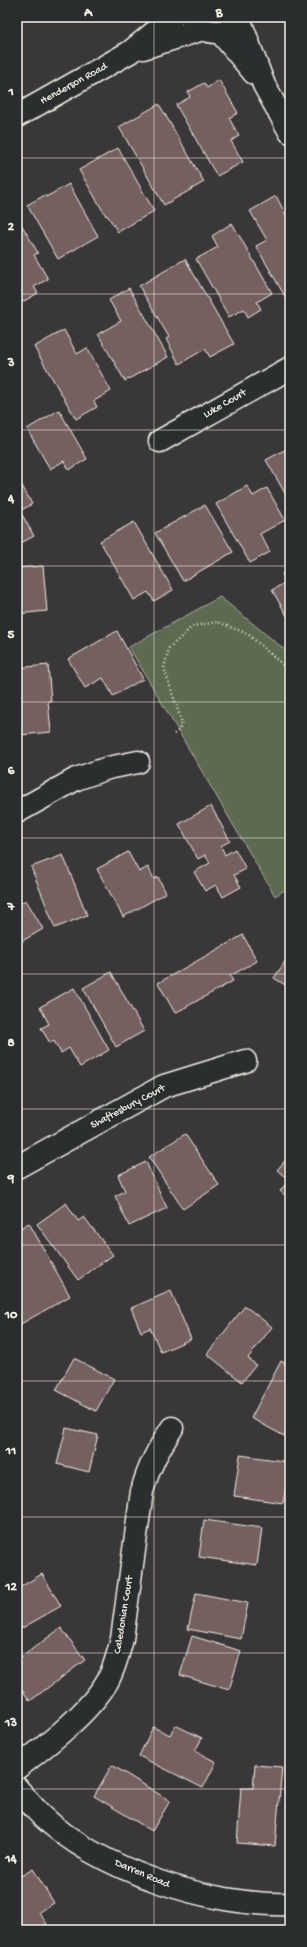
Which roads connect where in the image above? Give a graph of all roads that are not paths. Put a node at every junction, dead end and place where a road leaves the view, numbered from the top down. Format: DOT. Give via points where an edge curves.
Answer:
graph roads {
  1 [pos="173,17"];
  2 [pos="241,19"];
  3 [pos="204,26"];
  4 [pos="130,52"];
  5 [pos="264,85"];
  6 [pos="17,116"];
  7 [pos="290,132"];
  8 [pos="290,368"];
  9 [pos="160,441"];
  10 [pos="138,762"];
  11 [pos="17,812"];
  12 [pos="245,1061"];
  13 [pos="17,1167"];
  14 [pos="172,1428"];
  15 [pos="17,1768"];
  16 [pos="17,1788"];
  17 [pos="290,1904"];
  1 -- 4 [label="street, Henderson Road"];
  2 -- 3 [label="street, Henderson Road" via="228,30"];
  2 -- 5 [label="street"];
  3 -- 4 [label="street, Henderson Road"];
  3 -- 5 [label="street"];
  4 -- 6 [label="street, Henderson Road"];
  5 -- 7 [label="street"];
  8 -- 9 [label="street, Luke Court"];
  10 -- 11 [label="street" via="108,768 76,779"];
  12 -- 13 [label="street, Shaftesbury Court" via="164,1086"];
  14 -- 15 [label="street, Caledonian Court" via="149,1468 142,1491 122,1639 116,1662 99,1694 80,1714"];
  16 -- 17 [label="street, Darren Road" via="42,1815 66,1834 136,1873 194,1894 241,1902"];
}
